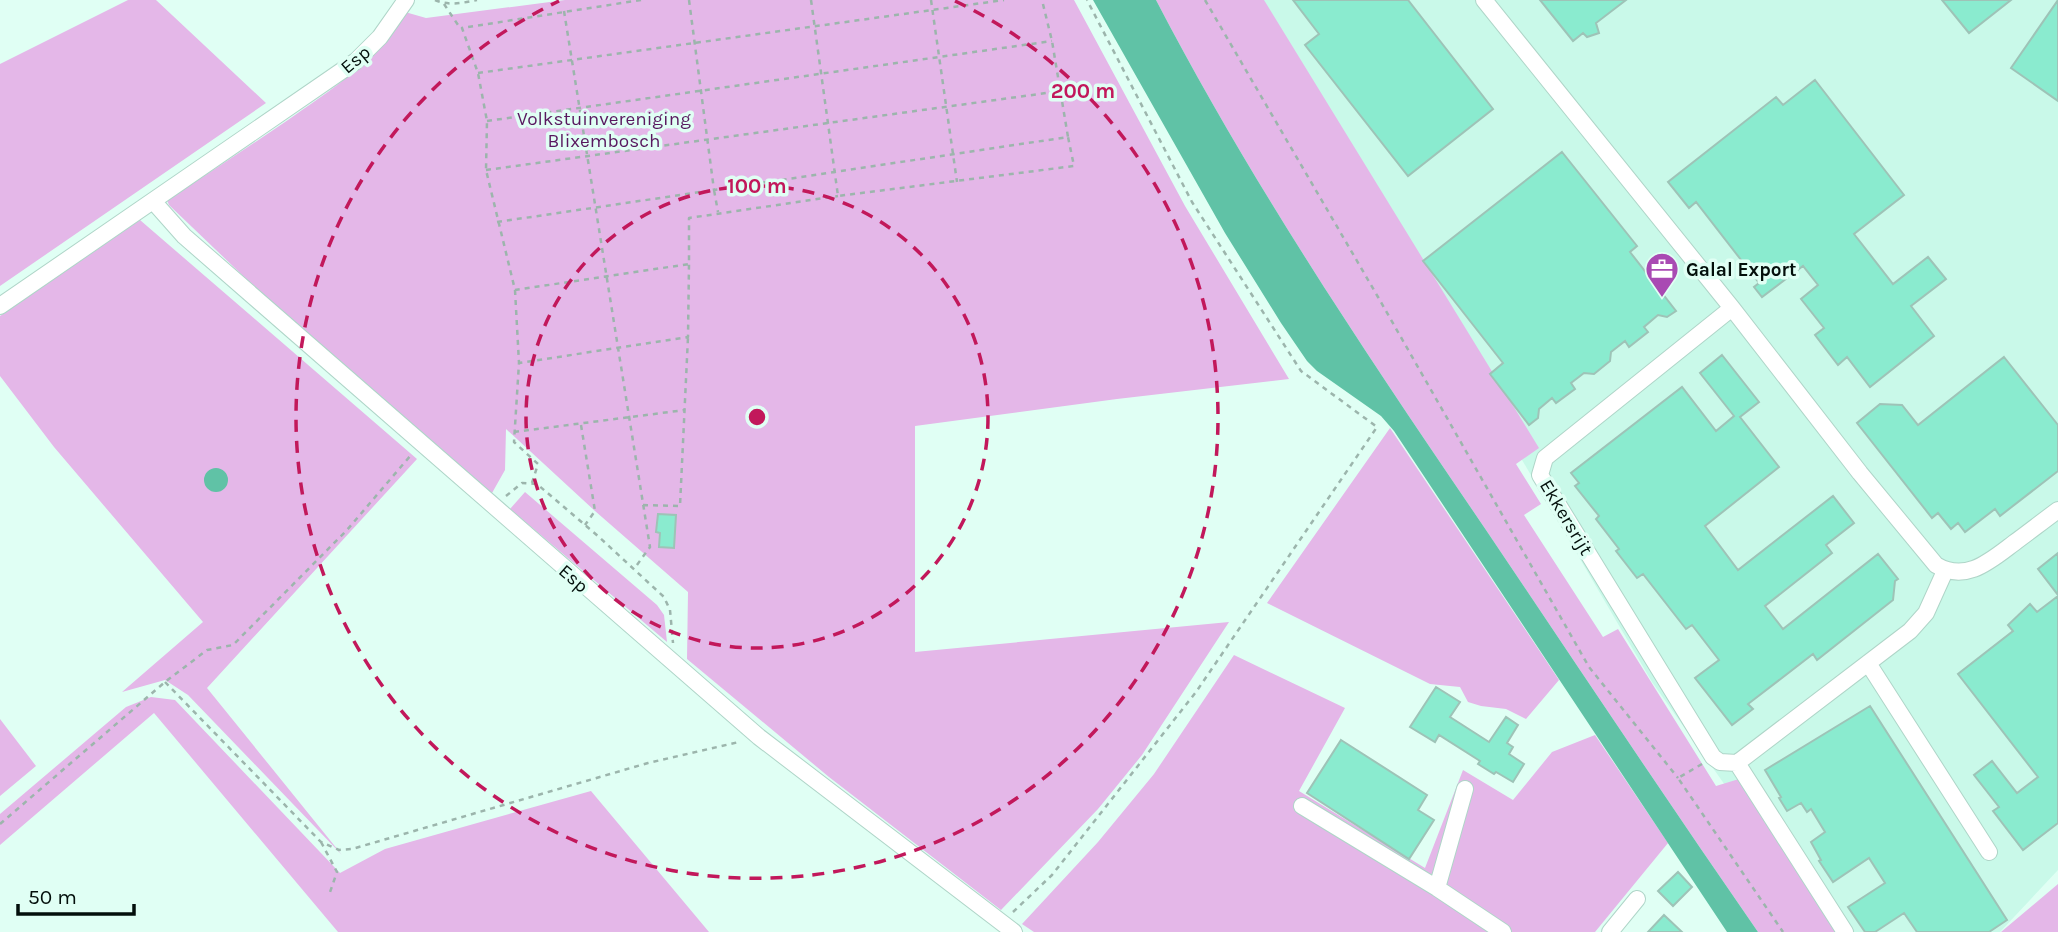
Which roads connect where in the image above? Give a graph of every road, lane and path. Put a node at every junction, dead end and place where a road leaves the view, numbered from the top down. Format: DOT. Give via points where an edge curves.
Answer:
graph roads {
  1 [pos="405,0"];
  2 [pos="435,0"];
  3 [pos="477,0"];
  4 [pos="641,0"];
  5 [pos="689,0"];
  6 [pos="811,0"];
  7 [pos="931,0"];
  8 [pos="1004,0"];
  9 [pos="1042,0"];
  10 [pos="1087,0"];
  11 [pos="1205,0"];
  12 [pos="1484,0"];
  13 [pos="444,4"];
  14 [pos="932,10"];
  15 [pos="565,11"];
  16 [pos="814,26"];
  17 [pos="460,28"];
  18 [pos="1052,41"];
  19 [pos="695,43"];
  20 [pos="939,57"];
  21 [pos="572,60"];
  22 [pos="478,73"];
  23 [pos="821,74"];
  24 [pos="701,91"];
  25 [pos="1061,91"];
  26 [pos="946,107"];
  27 [pos="580,108"];
  28 [pos="487,121"];
  29 [pos="828,123"];
  30 [pos="1068,137"];
  31 [pos="708,140"];
  32 [pos="953,154"];
  33 [pos="587,156"];
  34 [pos="486,170"];
  35 [pos="835,172"];
  36 [pos="957,182"];
  37 [pos="714,190"];
  38 [pos="838,197"];
  39 [pos="153,201"];
  40 [pos="595,207"];
  41 [pos="718,213"];
  42 [pos="497,222"];
  43 [pos="690,264"];
  44 [pos="607,277"];
  45 [pos="515,290"];
  46 [pos="0,306"];
  47 [pos="1732,307"];
  48 [pos="688,337"];
  49 [pos="618,348"];
  50 [pos="519,363"];
  51 [pos="685,410"];
  52 [pos="629,418"];
  53 [pos="581,425"];
  54 [pos="514,432"];
  55 [pos="422,442"];
  56 [pos="532,483"];
  57 [pos="642,505"];
  58 [pos="493,507"];
  59 [pos="2058,510"];
  60 [pos="586,525"];
  61 [pos="634,569"];
  62 [pos="1945,571"];
  63 [pos="1868,663"];
  64 [pos="676,667"];
  65 [pos="165,682"];
  66 [pos="759,737"];
  67 [pos="1713,757"];
  68 [pos="1737,763"];
  69 [pos="1678,778"];
  70 [pos="1465,789"];
  71 [pos="1302,806"];
  72 [pos="0,824"];
  73 [pos="321,842"];
  74 [pos="1989,852"];
  75 [pos="1437,888"];
  76 [pos="329,895"];
  77 [pos="1637,899"];
  78 [pos="1007,928"];
  79 [pos="1503,932"];
  80 [pos="1611,932"];
  81 [pos="1783,932"];
  82 [pos="1845,932"];
  1 -- 39 [label="street, Esp" via="380,37 356,61"];
  2 -- 13 [label="path"];
  3 -- 13 [label="path"];
  4 -- 15 [label="path"];
  5 -- 19 [label="path"];
  6 -- 16 [label="path"];
  7 -- 14 [label="path"];
  8 -- 14 [label="path"];
  9 -- 18 [label="path"];
  10 -- 78 [label="path" via="1192,202 1301,371 1377,427 1196,692"];
  11 -- 69 [label="path" via="1589,667"];
  12 -- 47 [label="street"];
  13 -- 17 [label="path"];
  14 -- 16 [label="path"];
  14 -- 20 [label="path"];
  15 -- 21 [label="path"];
  15 -- 22 [label="path" via="462,27"];
  16 -- 19 [label="path"];
  16 -- 23 [label="path"];
  18 -- 20 [label="path"];
  18 -- 25 [label="path"];
  19 -- 21 [label="path"];
  19 -- 24 [label="path"];
  20 -- 23 [label="path"];
  20 -- 26 [label="path"];
  21 -- 22 [label="path"];
  21 -- 27 [label="path"];
  22 -- 28 [label="path"];
  23 -- 24 [label="path"];
  23 -- 29 [label="path"];
  24 -- 27 [label="path"];
  24 -- 31 [label="path"];
  25 -- 26 [label="path"];
  25 -- 30 [label="path"];
  26 -- 29 [label="path"];
  26 -- 32 [label="path"];
  27 -- 28 [label="path"];
  27 -- 33 [label="path"];
  28 -- 34 [label="path"];
  29 -- 31 [label="path"];
  29 -- 35 [label="path"];
  30 -- 32 [label="path"];
  30 -- 36 [label="path" via="1074,166"];
  31 -- 33 [label="path"];
  31 -- 37 [label="path"];
  32 -- 35 [label="path"];
  32 -- 36 [label="path"];
  33 -- 34 [label="path"];
  33 -- 40 [label="path"];
  34 -- 42 [label="path"];
  35 -- 37 [label="path"];
  35 -- 38 [label="path"];
  36 -- 38 [label="path"];
  37 -- 40 [label="path"];
  37 -- 41 [label="path"];
  38 -- 41 [label="path"];
  39 -- 46 [label="street, Esp"];
  39 -- 55 [label="street, Esp" via="184,236"];
  40 -- 42 [label="path"];
  40 -- 44 [label="path"];
  41 -- 43 [label="path" via="689,218"];
  42 -- 45 [label="path"];
  43 -- 44 [label="path"];
  43 -- 48 [label="path"];
  44 -- 45 [label="path"];
  44 -- 49 [label="path"];
  45 -- 50 [label="path"];
  47 -- 62 [label="street" via="1860,473"];
  47 -- 67 [label="street, Ekkersrijt" via="1545,458 1540,475"];
  48 -- 49 [label="path"];
  48 -- 51 [label="path"];
  49 -- 50 [label="path"];
  49 -- 52 [label="path"];
  50 -- 54 [label="path"];
  51 -- 52 [label="path"];
  51 -- 57 [label="path" via="680,506"];
  52 -- 53 [label="path"];
  52 -- 57 [label="path"];
  53 -- 54 [label="path"];
  53 -- 60 [label="path" via="594,511"];
  54 -- 56 [label="path" via="513,442 538,464"];
  55 -- 58 [label="street, Esp"];
  55 -- 65 [label="path" via="346,530 233,645 207,650"];
  56 -- 58 [label="path" via="522,483"];
  56 -- 60 [label="path"];
  57 -- 61 [label="path" via="650,547"];
  58 -- 64 [label="street, Esp"];
  59 -- 62 [label="street" via="1984,565 1964,572"];
  60 -- 61 [label="path"];
  61 -- 64 [label="path" via="664,597 670,610"];
  62 -- 63 [label="street" via="1926,613"];
  63 -- 68 [label="street"];
  63 -- 74 [label="street"];
  64 -- 66 [label="street, Esp"];
  65 -- 72 [label="path"];
  65 -- 73 [label="path"];
  66 -- 73 [label="path" via="648,763 352,849 338,850"];
  66 -- 78 [label="street, Esp"];
  67 -- 68 [label="street"];
  67 -- 69 [label="path"];
  68 -- 82 [label="street"];
  69 -- 81 [label="path"];
  70 -- 75 [label="street"];
  71 -- 75 [label="street"];
  73 -- 76 [label="path" via="337,872"];
  75 -- 79 [label="street"];
  77 -- 80 [label="street"];
}
